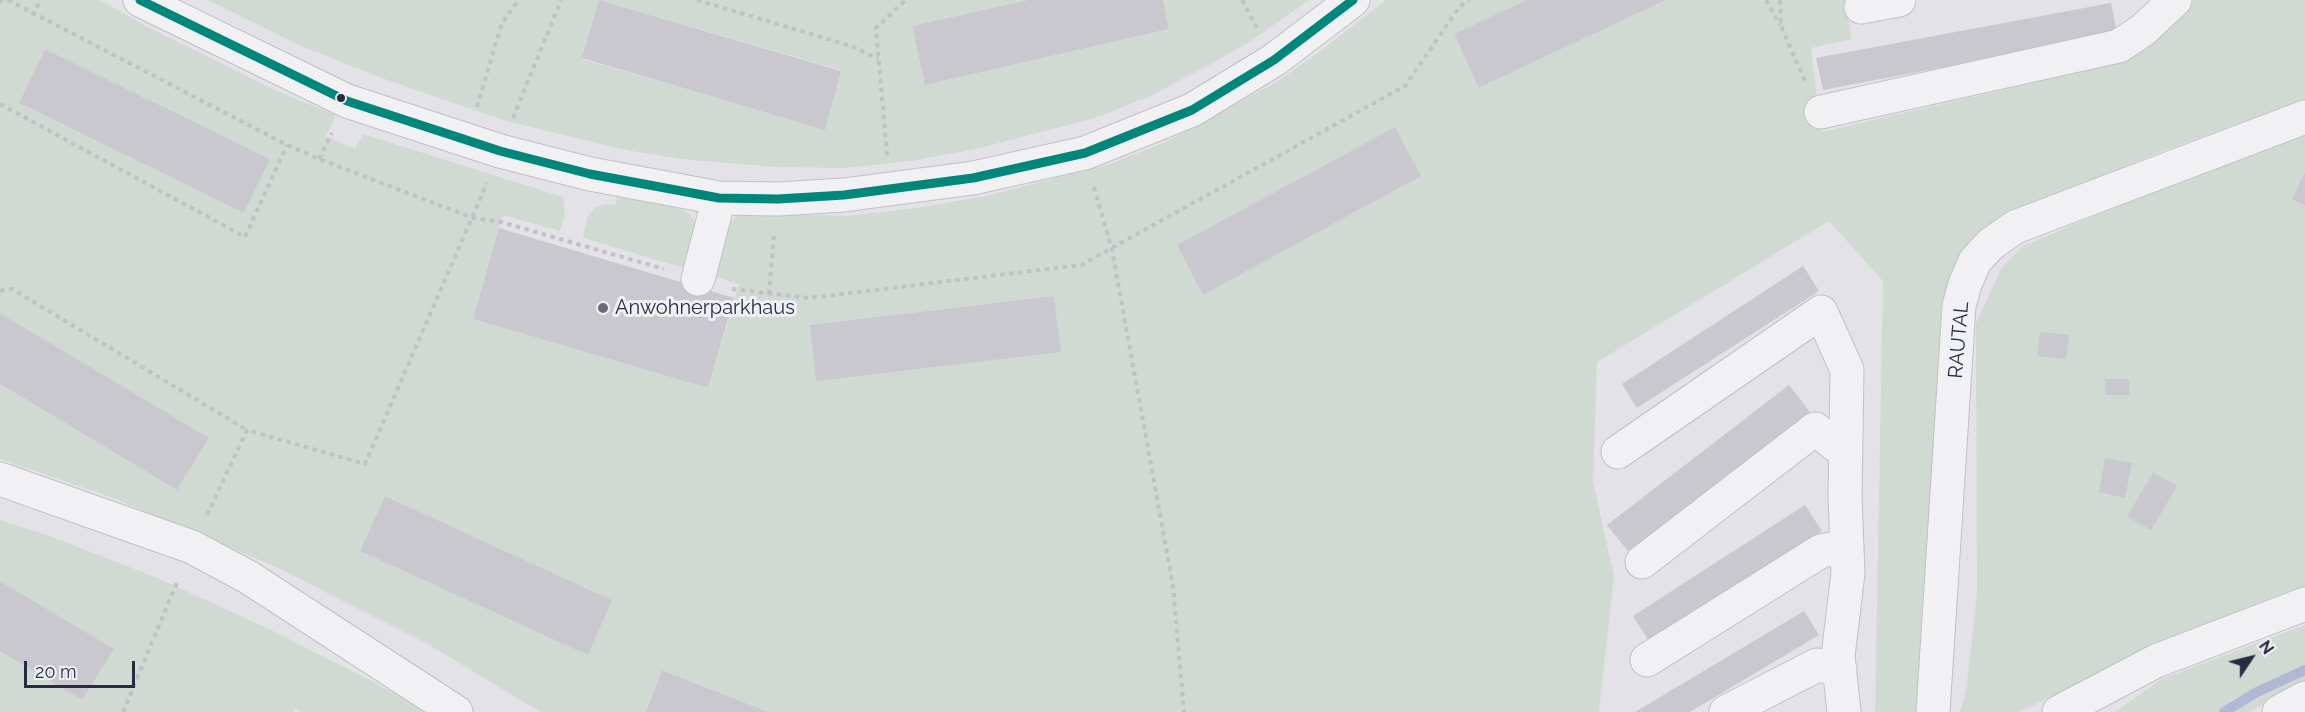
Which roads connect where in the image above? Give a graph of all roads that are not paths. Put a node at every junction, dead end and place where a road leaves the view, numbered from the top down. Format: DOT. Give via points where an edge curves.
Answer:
graph roads {
  1 [pos="140,0"];
  2 [pos="1353,0"];
  3 [pos="1899,0"];
  4 [pos="2175,0"];
  5 [pos="1861,7"];
  6 [pos="1821,112"];
  7 [pos="2305,117"];
  8 [pos="719,198"];
  9 [pos="698,279"];
  10 [pos="1618,452"];
  11 [pos="1846,453"];
  12 [pos="0,479"];
  13 [pos="1847,546"];
  14 [pos="1642,562"];
  15 [pos="2305,604"];
  16 [pos="1647,660"];
  17 [pos="1840,669"];
  18 [pos="2305,698"];
  19 [pos="456,712"];
  20 [pos="1726,712"];
  21 [pos="1844,712"];
  22 [pos="1933,712"];
  23 [pos="2059,712"];
  24 [pos="2279,712"];
  1 -- 8 [label="street" via="347,101 500,151 590,174"];
  2 -- 8 [label="street" via="1274,60 1192,110 1085,153 973,178 844,195"];
  3 -- 5 [label="street"];
  4 -- 6 [label="street" via="2120,46"];
  7 -- 22 [label="street, RAUTAL" via="2015,227 1975,261 1959,306"];
  8 -- 9 [label="street"];
  10 -- 11 [label="street" via="1821,312 1847,370"];
  11 -- 13 [label="street"];
  11 -- 14 [label="street" via="1815,429"];
  12 -- 19 [label="street" via="192,547 248,577"];
  13 -- 16 [label="street" via="1821,551"];
  13 -- 17 [label="street"];
  15 -- 23 [label="street" via="2156,661"];
  17 -- 20 [label="street" via="1817,665"];
  17 -- 21 [label="street"];
  18 -- 24 [label="street"];
}
